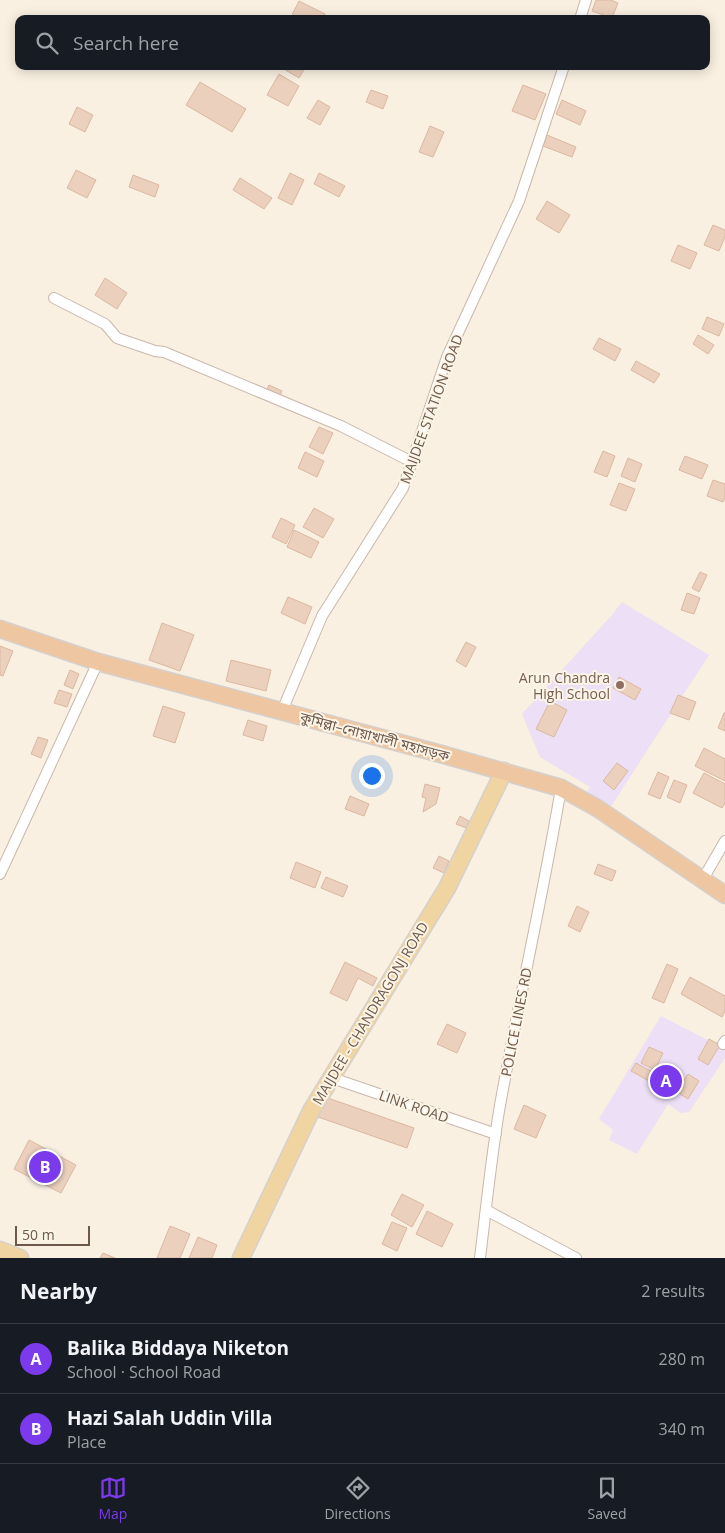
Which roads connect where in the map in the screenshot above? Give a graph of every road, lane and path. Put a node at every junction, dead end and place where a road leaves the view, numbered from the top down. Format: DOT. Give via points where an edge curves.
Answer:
graph roads {
  1 [pos="586,0"];
  2 [pos="581,15"];
  3 [pos="563,70"];
  4 [pos="54,298"];
  5 [pos="412,462"];
  6 [pos="0,629"];
  7 [pos="98,662"];
  8 [pos="282,711"];
  9 [pos="504,771"];
  10 [pos="561,788"];
  11 [pos="725,841"];
  12 [pos="0,874"];
  13 [pos="703,879"];
  14 [pos="725,895"];
  15 [pos="332,1078"];
  16 [pos="496,1134"];
  17 [pos="486,1210"];
  18 [pos="0,1250"];
  19 [pos="20,1258"];
  20 [pos="241,1258"];
  21 [pos="480,1258"];
  22 [pos="576,1258"];
  1 -- 2 [label="street"];
  3 -- 5 [label="street, MAIJDEE STATION ROAD" via="518,201 447,357"];
  4 -- 5 [label="street" via="105,324 117,338 155,352 164,352 332,422"];
  5 -- 8 [label="street, MAIJDEE STATION ROAD" via="403,488 322,616"];
  6 -- 7 [label="highway, কুমিল্লা–নোয়াখালী মহাসড়ক"];
  7 -- 8 [label="highway, কুমিল্লা–নোয়াখালী মহাসড়ক"];
  7 -- 12 [label="street"];
  8 -- 9 [label="highway, কুমিল্লা–নোয়াখালী মহাসড়ক"];
  9 -- 10 [label="highway, কুমিল্লা–নোয়াখালী মহাসড়ক"];
  9 -- 15 [label="main road, MAIJDEE - CHANDRAGONJ ROAD" via="447,888"];
  10 -- 13 [label="highway, কুমিল্লা–নোয়াখালী মহাসড়ক" via="597,808"];
  10 -- 16 [label="street, POLICE LINES RD"];
  11 -- 13 [label="street"];
  13 -- 14 [label="highway, কুমিল্লা–নোয়াখালী মহাসড়ক"];
  15 -- 16 [label="street, LINK ROAD"];
  15 -- 20 [label="main road, MAIJDEE - CHANDRAGONJ ROAD" via="311,1111"];
  16 -- 17 [label="street, POLICE LINES RD"];
  17 -- 21 [label="street, POLICE LINES RD"];
  17 -- 22 [label="street"];
  18 -- 19 [label="main road"];
}
